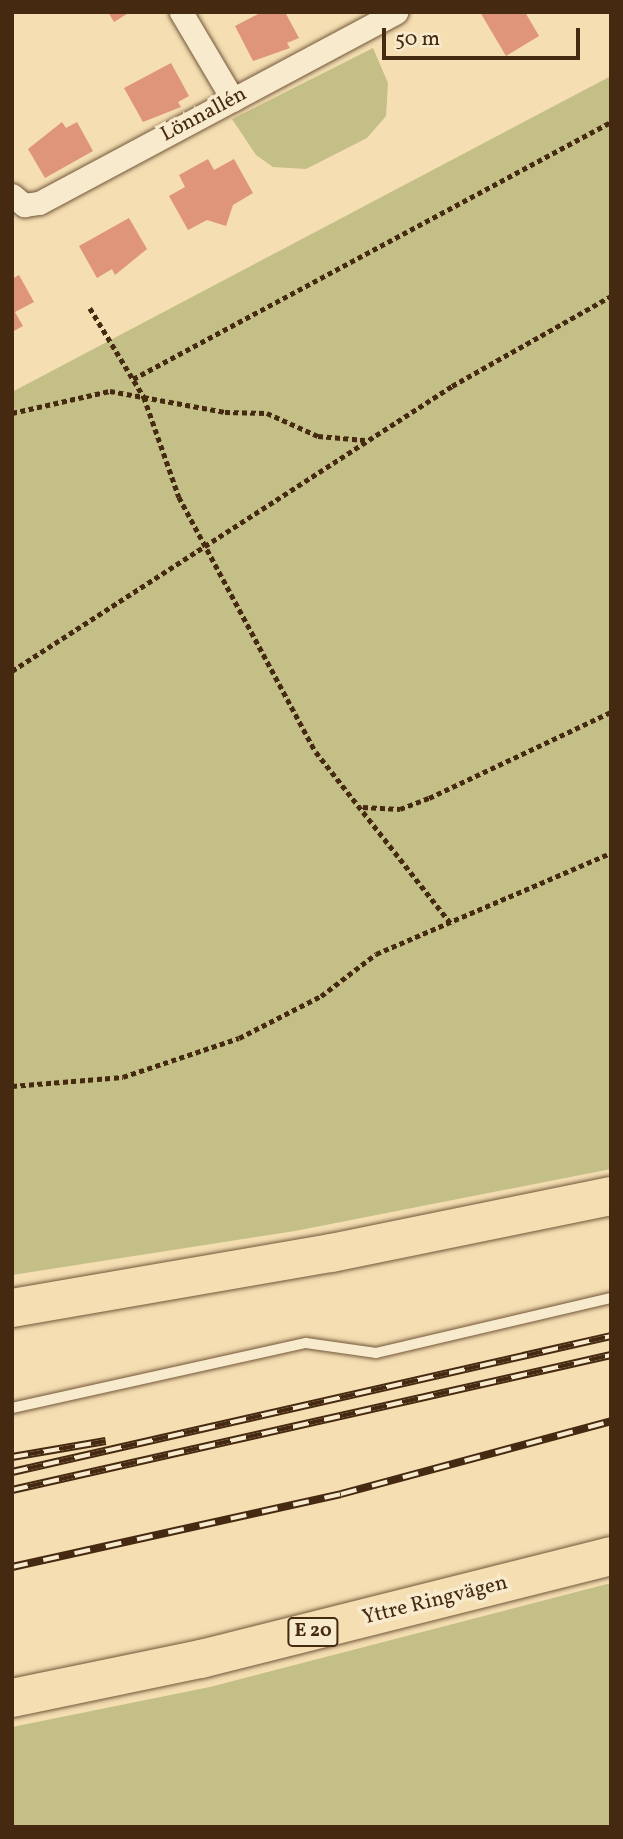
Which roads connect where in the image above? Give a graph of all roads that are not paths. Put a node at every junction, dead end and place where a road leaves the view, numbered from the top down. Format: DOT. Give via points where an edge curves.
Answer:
graph roads {
  1 [pos="181,12"];
  2 [pos="396,12"];
  3 [pos="233,100"];
  4 [pos="12,195"];
  5 [pos="611,1196"];
  6 [pos="611,1298"];
  7 [pos="12,1307"];
  8 [pos="12,1408"];
  9 [pos="611,1556"];
  10 [pos="12,1698"];
  1 -- 3 [label="street"];
  2 -- 3 [label="street, Lönnallén"];
  3 -- 4 [label="street, Lönnallén" via="39,203 24,205"];
  5 -- 7 [label="highway" via="331,1253"];
  6 -- 8 [label="lane" via="376,1353 306,1343"];
  9 -- 10 [label="highway, Yttre Ringvägen / E 20" via="201,1659"];
}
